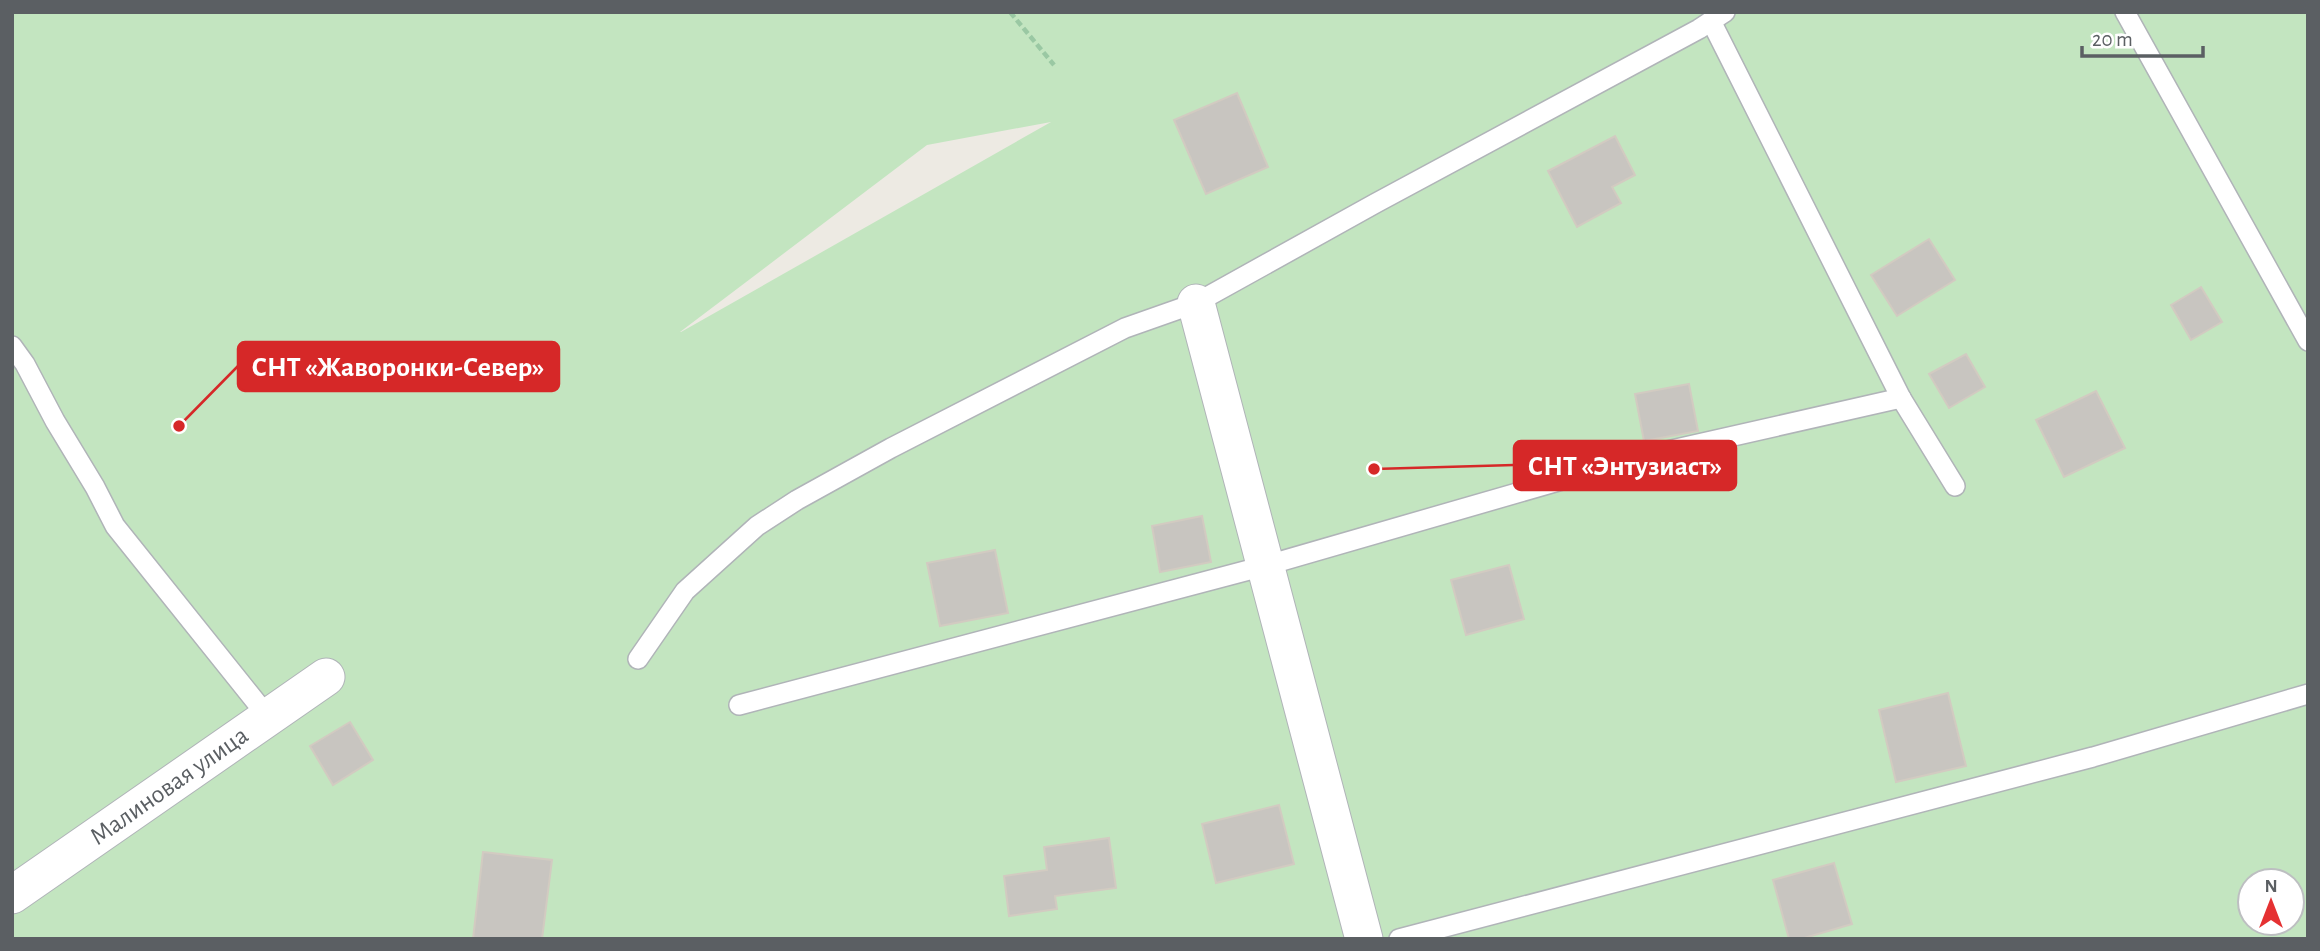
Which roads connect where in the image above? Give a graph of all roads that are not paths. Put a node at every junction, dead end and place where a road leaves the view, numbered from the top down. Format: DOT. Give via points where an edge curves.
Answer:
graph roads {
  1 [pos="2125,12"];
  2 [pos="1718,17"];
  3 [pos="1196,303"];
  4 [pos="2308,341"];
  5 [pos="12,346"];
  6 [pos="1901,398"];
  7 [pos="1955,486"];
  8 [pos="1265,566"];
  9 [pos="638,659"];
  10 [pos="326,677"];
  11 [pos="2308,694"];
  12 [pos="739,705"];
  13 [pos="268,718"];
  14 [pos="12,895"];
  15 [pos="1364,939"];
  16 [pos="1399,939"];
  1 -- 4 [label="lane"];
  2 -- 3 [label="lane"];
  2 -- 6 [label="lane"];
  3 -- 8 [label="street"];
  3 -- 9 [label="lane" via="1125,328 891,448 777,513 685,591"];
  5 -- 13 [label="lane" via="115,526"];
  6 -- 7 [label="lane"];
  6 -- 8 [label="lane" via="1644,456"];
  8 -- 12 [label="lane"];
  8 -- 15 [label="street"];
  10 -- 13 [label="street, Малиновая улица"];
  11 -- 16 [label="lane" via="2080,761"];
  13 -- 14 [label="street, Малиновая улица"];
}
